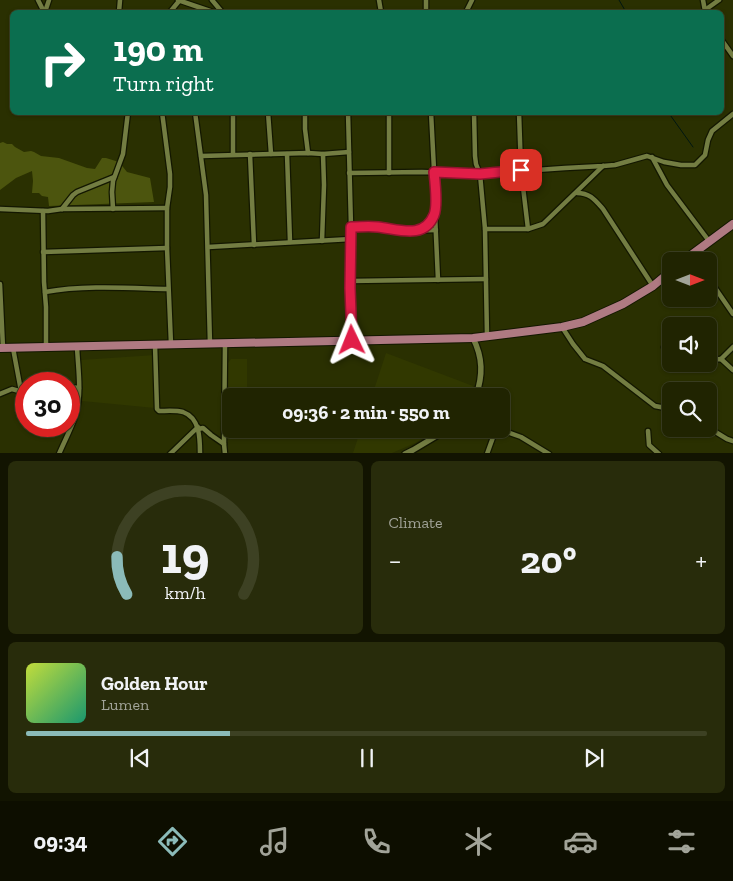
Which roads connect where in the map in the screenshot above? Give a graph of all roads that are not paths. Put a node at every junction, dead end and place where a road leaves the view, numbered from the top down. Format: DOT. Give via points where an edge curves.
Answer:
graph roads {
  1 [pos="179,0"];
  2 [pos="212,0"];
  3 [pos="720,0"];
  4 [pos="207,10"];
  5 [pos="220,10"];
  6 [pos="706,10"];
  7 [pos="731,48"];
  8 [pos="733,56"];
  9 [pos="733,114"];
  10 [pos="128,115"];
  11 [pos="162,115"];
  12 [pos="195,115"];
  13 [pos="233,115"];
  14 [pos="268,115"];
  15 [pos="305,115"];
  16 [pos="348,115"];
  17 [pos="389,115"];
  18 [pos="431,115"];
  19 [pos="474,115"];
  20 [pos="519,115"];
  21 [pos="349,152"];
  22 [pos="308,153"];
  23 [pos="234,154"];
  24 [pos="250,154"];
  25 [pos="271,154"];
  26 [pos="286,154"];
  27 [pos="323,154"];
  28 [pos="201,156"];
  29 [pos="652,157"];
  30 [pos="603,166"];
  31 [pos="521,170"];
  32 [pos="434,172"];
  33 [pos="348,173"];
  34 [pos="389,173"];
  35 [pos="480,174"];
  36 [pos="114,176"];
  37 [pos="577,193"];
  38 [pos="166,208"];
  39 [pos="0,209"];
  40 [pos="62,209"];
  41 [pos="113,209"];
  42 [pos="44,211"];
  43 [pos="435,214"];
  44 [pos="733,224"];
  45 [pos="351,227"];
  46 [pos="485,229"];
  47 [pos="528,229"];
  48 [pos="422,230"];
  49 [pos="436,230"];
  50 [pos="351,239"];
  51 [pos="322,241"];
  52 [pos="710,241"];
  53 [pos="290,242"];
  54 [pos="254,244"];
  55 [pos="208,247"];
  56 [pos="167,248"];
  57 [pos="43,252"];
  58 [pos="700,252"];
  59 [pos="662,278"];
  60 [pos="486,279"];
  61 [pos="438,280"];
  62 [pos="350,281"];
  63 [pos="0,284"];
  64 [pos="652,286"];
  65 [pos="168,289"];
  66 [pos="45,292"];
  67 [pos="718,293"];
  68 [pos="733,314"];
  69 [pos="562,327"];
  70 [pos="487,336"];
  71 [pos="472,338"];
  72 [pos="352,340"];
  73 [pos="155,344"];
  74 [pos="171,344"];
  75 [pos="210,344"];
  76 [pos="225,344"];
  77 [pos="77,347"];
  78 [pos="733,347"];
  79 [pos="1,348"];
  80 [pos="13,348"];
  81 [pos="46,348"];
  82 [pos="717,360"];
  83 [pos="721,360"];
  84 [pos="733,370"];
  85 [pos="17,372"];
  86 [pos="78,372"];
  87 [pos="478,388"];
  88 [pos="15,390"];
  89 [pos="0,394"];
  90 [pos="662,407"];
  91 [pos="198,428"];
  92 [pos="648,430"];
  93 [pos="717,433"];
  94 [pos="510,434"];
  95 [pos="67,437"];
  96 [pos="435,438"];
  97 [pos="494,438"];
  98 [pos="733,441"];
  99 [pos="224,444"];
  100 [pos="414,452"];
  101 [pos="59,453"];
  102 [pos="171,453"];
  103 [pos="200,453"];
  104 [pos="225,453"];
  105 [pos="487,453"];
  106 [pos="547,453"];
  107 [pos="658,453"];
  1 -- 4 [label="street"];
  2 -- 5 [label="street"];
  3 -- 6 [label="street"];
  7 -- 8 [label="street"];
  9 -- 29 [label="street" via="712,131 705,155 695,165 664,162"];
  10 -- 36 [label="street" via="123,154"];
  11 -- 38 [label="street" via="170,174"];
  12 -- 28 [label="street"];
  13 -- 23 [label="street"];
  14 -- 25 [label="street"];
  15 -- 22 [label="street"];
  16 -- 21 [label="street"];
  17 -- 34 [label="street"];
  18 -- 32 [label="street"];
  19 -- 35 [label="street" via="475,156"];
  20 -- 31 [label="street"];
  21 -- 27 [label="street"];
  21 -- 33 [label="street"];
  22 -- 26 [label="street"];
  22 -- 27 [label="street"];
  23 -- 24 [label="street"];
  23 -- 28 [label="street"];
  24 -- 25 [label="street"];
  24 -- 54 [label="street"];
  25 -- 26 [label="street"];
  26 -- 53 [label="street"];
  27 -- 51 [label="street"];
  28 -- 55 [label="street"];
  29 -- 30 [label="street"];
  29 -- 52 [label="street" via="667,185"];
  30 -- 31 [label="street"];
  30 -- 37 [label="street"];
  31 -- 35 [label="street"];
  31 -- 47 [label="street"];
  32 -- 34 [label="street"];
  32 -- 35 [label="street"];
  32 -- 43 [label="street"];
  33 -- 34 [label="street"];
  33 -- 45 [label="street"];
  35 -- 46 [label="street"];
  36 -- 40 [label="street" via="75,194"];
  36 -- 41 [label="street"];
  37 -- 47 [label="street" via="543,224"];
  37 -- 64 [label="street" via="594,198 603,209"];
  38 -- 41 [label="street"];
  38 -- 56 [label="street"];
  39 -- 42 [label="street"];
  40 -- 41 [label="street"];
  40 -- 42 [label="street"];
  42 -- 57 [label="street"];
  43 -- 48 [label="street"];
  43 -- 49 [label="street"];
  44 -- 52 [label="highway"];
  45 -- 48 [label="street"];
  45 -- 50 [label="street"];
  46 -- 47 [label="street"];
  46 -- 60 [label="street"];
  48 -- 49 [label="street"];
  49 -- 61 [label="street"];
  50 -- 51 [label="street"];
  50 -- 62 [label="street"];
  51 -- 53 [label="street"];
  52 -- 58 [label="highway"];
  53 -- 54 [label="street"];
  54 -- 55 [label="street"];
  55 -- 75 [label="street"];
  56 -- 57 [label="street"];
  56 -- 65 [label="street"];
  57 -- 66 [label="street"];
  59 -- 64 [label="highway"];
  60 -- 61 [label="street"];
  60 -- 70 [label="street"];
  61 -- 62 [label="street"];
  62 -- 72 [label="street"];
  63 -- 79 [label="street"];
  64 -- 69 [label="highway" via="623,304 583,322"];
  65 -- 66 [label="street"];
  65 -- 74 [label="street"];
  66 -- 81 [label="street"];
  67 -- 68 [label="street"];
  69 -- 70 [label="highway"];
  69 -- 90 [label="street" via="585,359 603,366 655,406"];
  70 -- 71 [label="highway"];
  71 -- 72 [label="highway"];
  71 -- 87 [label="street" via="479,351"];
  72 -- 76 [label="highway"];
  73 -- 74 [label="highway"];
  73 -- 77 [label="highway"];
  73 -- 91 [label="street" via="157,409 182,412 194,420"];
  74 -- 75 [label="highway"];
  75 -- 76 [label="highway"];
  76 -- 99 [label="street"];
  77 -- 81 [label="highway"];
  77 -- 86 [label="street"];
  78 -- 83 [label="street"];
  79 -- 80 [label="highway"];
  80 -- 81 [label="highway"];
  80 -- 85 [label="street"];
  82 -- 83 [label="street"];
  83 -- 84 [label="street"];
  88 -- 89 [label="street"];
  91 -- 99 [label="street" via="203,428"];
  91 -- 102 [label="street"];
  91 -- 103 [label="street"];
  92 -- 107 [label="street" via="649,445"];
  93 -- 98 [label="street"];
  94 -- 106 [label="street"];
  95 -- 101 [label="street"];
  96 -- 100 [label="street"];
  97 -- 105 [label="street"];
  99 -- 104 [label="street"];
}
